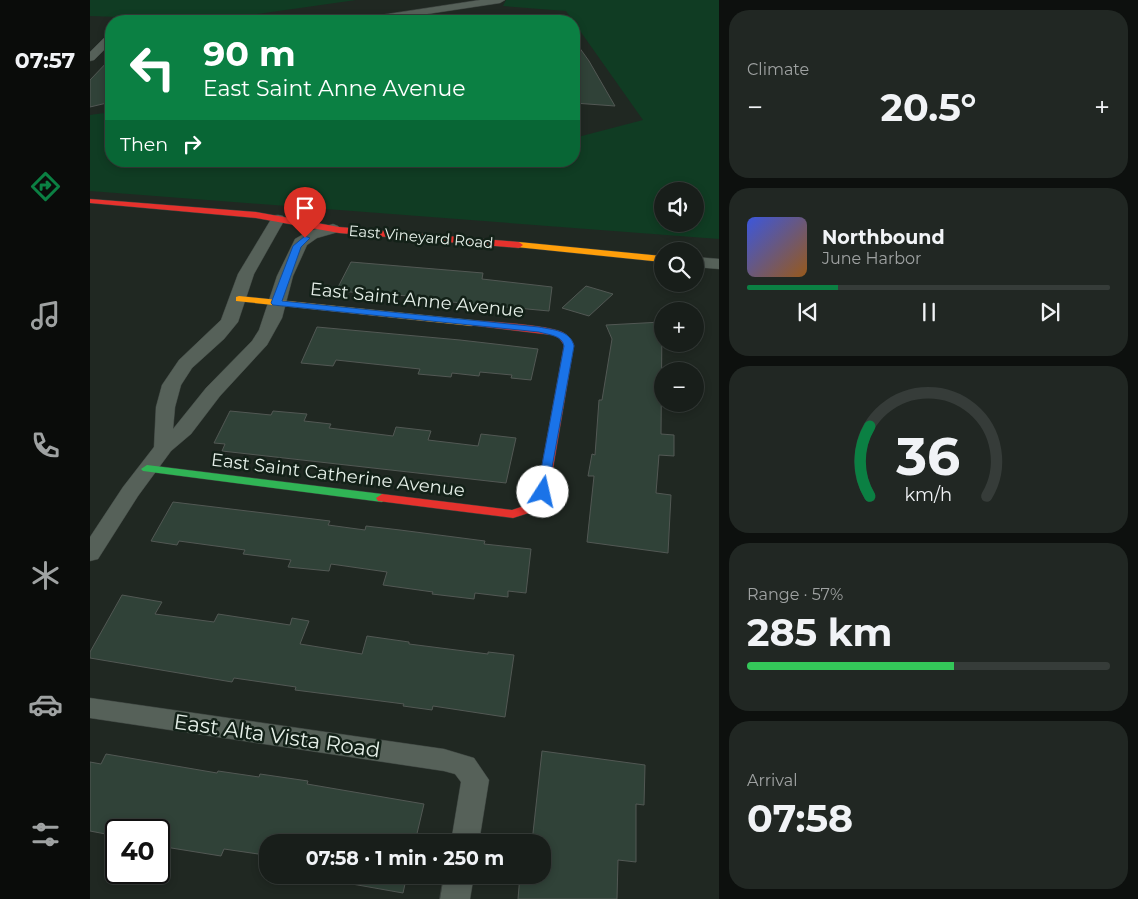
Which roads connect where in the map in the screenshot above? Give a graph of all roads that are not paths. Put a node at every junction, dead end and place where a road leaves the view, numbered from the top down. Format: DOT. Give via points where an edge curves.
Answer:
graph roads {
  1 [pos="500,0"];
  2 [pos="410,15"];
  3 [pos="96,35"];
  4 [pos="105,37"];
  5 [pos="105,44"];
  6 [pos="90,58"];
  7 [pos="90,201"];
  8 [pos="278,219"];
  9 [pos="333,229"];
  10 [pos="654,258"];
  11 [pos="704,263"];
  12 [pos="719,264"];
  13 [pos="250,270"];
  14 [pos="286,272"];
  15 [pos="239,299"];
  16 [pos="276,303"];
  17 [pos="164,447"];
  18 [pos="147,469"];
  19 [pos="525,512"];
  20 [pos="90,554"];
  21 [pos="90,708"];
  22 [pos="467,834"];
  23 [pos="458,884"];
  24 [pos="455,899"];
  1 -- 2 [label="street"];
  3 -- 4 [label="street"];
  5 -- 6 [label="street"];
  7 -- 8 [label="street, East Vineyard Road"];
  8 -- 9 [label="street, East Vineyard Road"];
  8 -- 13 [label="street"];
  9 -- 10 [label="street, East Vineyard Road"];
  9 -- 14 [label="street" via="300,242"];
  11 -- 12 [label="street"];
  13 -- 14 [label="street"];
  13 -- 15 [label="street" via="242,283"];
  14 -- 16 [label="street"];
  15 -- 16 [label="street, East Saint Anne Avenue"];
  15 -- 17 [label="street" via="229,322 172,381 165,403"];
  16 -- 17 [label="street" via="273,318 258,345 213,392 184,430"];
  16 -- 19 [label="street, East Saint Anne Avenue" via="539,330 562,335 568,340 543,492 536,506"];
  17 -- 18 [label="street"];
  18 -- 19 [label="street, East Saint Catherine Avenue" via="513,514"];
  18 -- 20 [label="street"];
  21 -- 22 [label="street, East Alta Vista Road" via="444,760 464,766 475,780"];
  23 -- 24 [label="street"];
}
